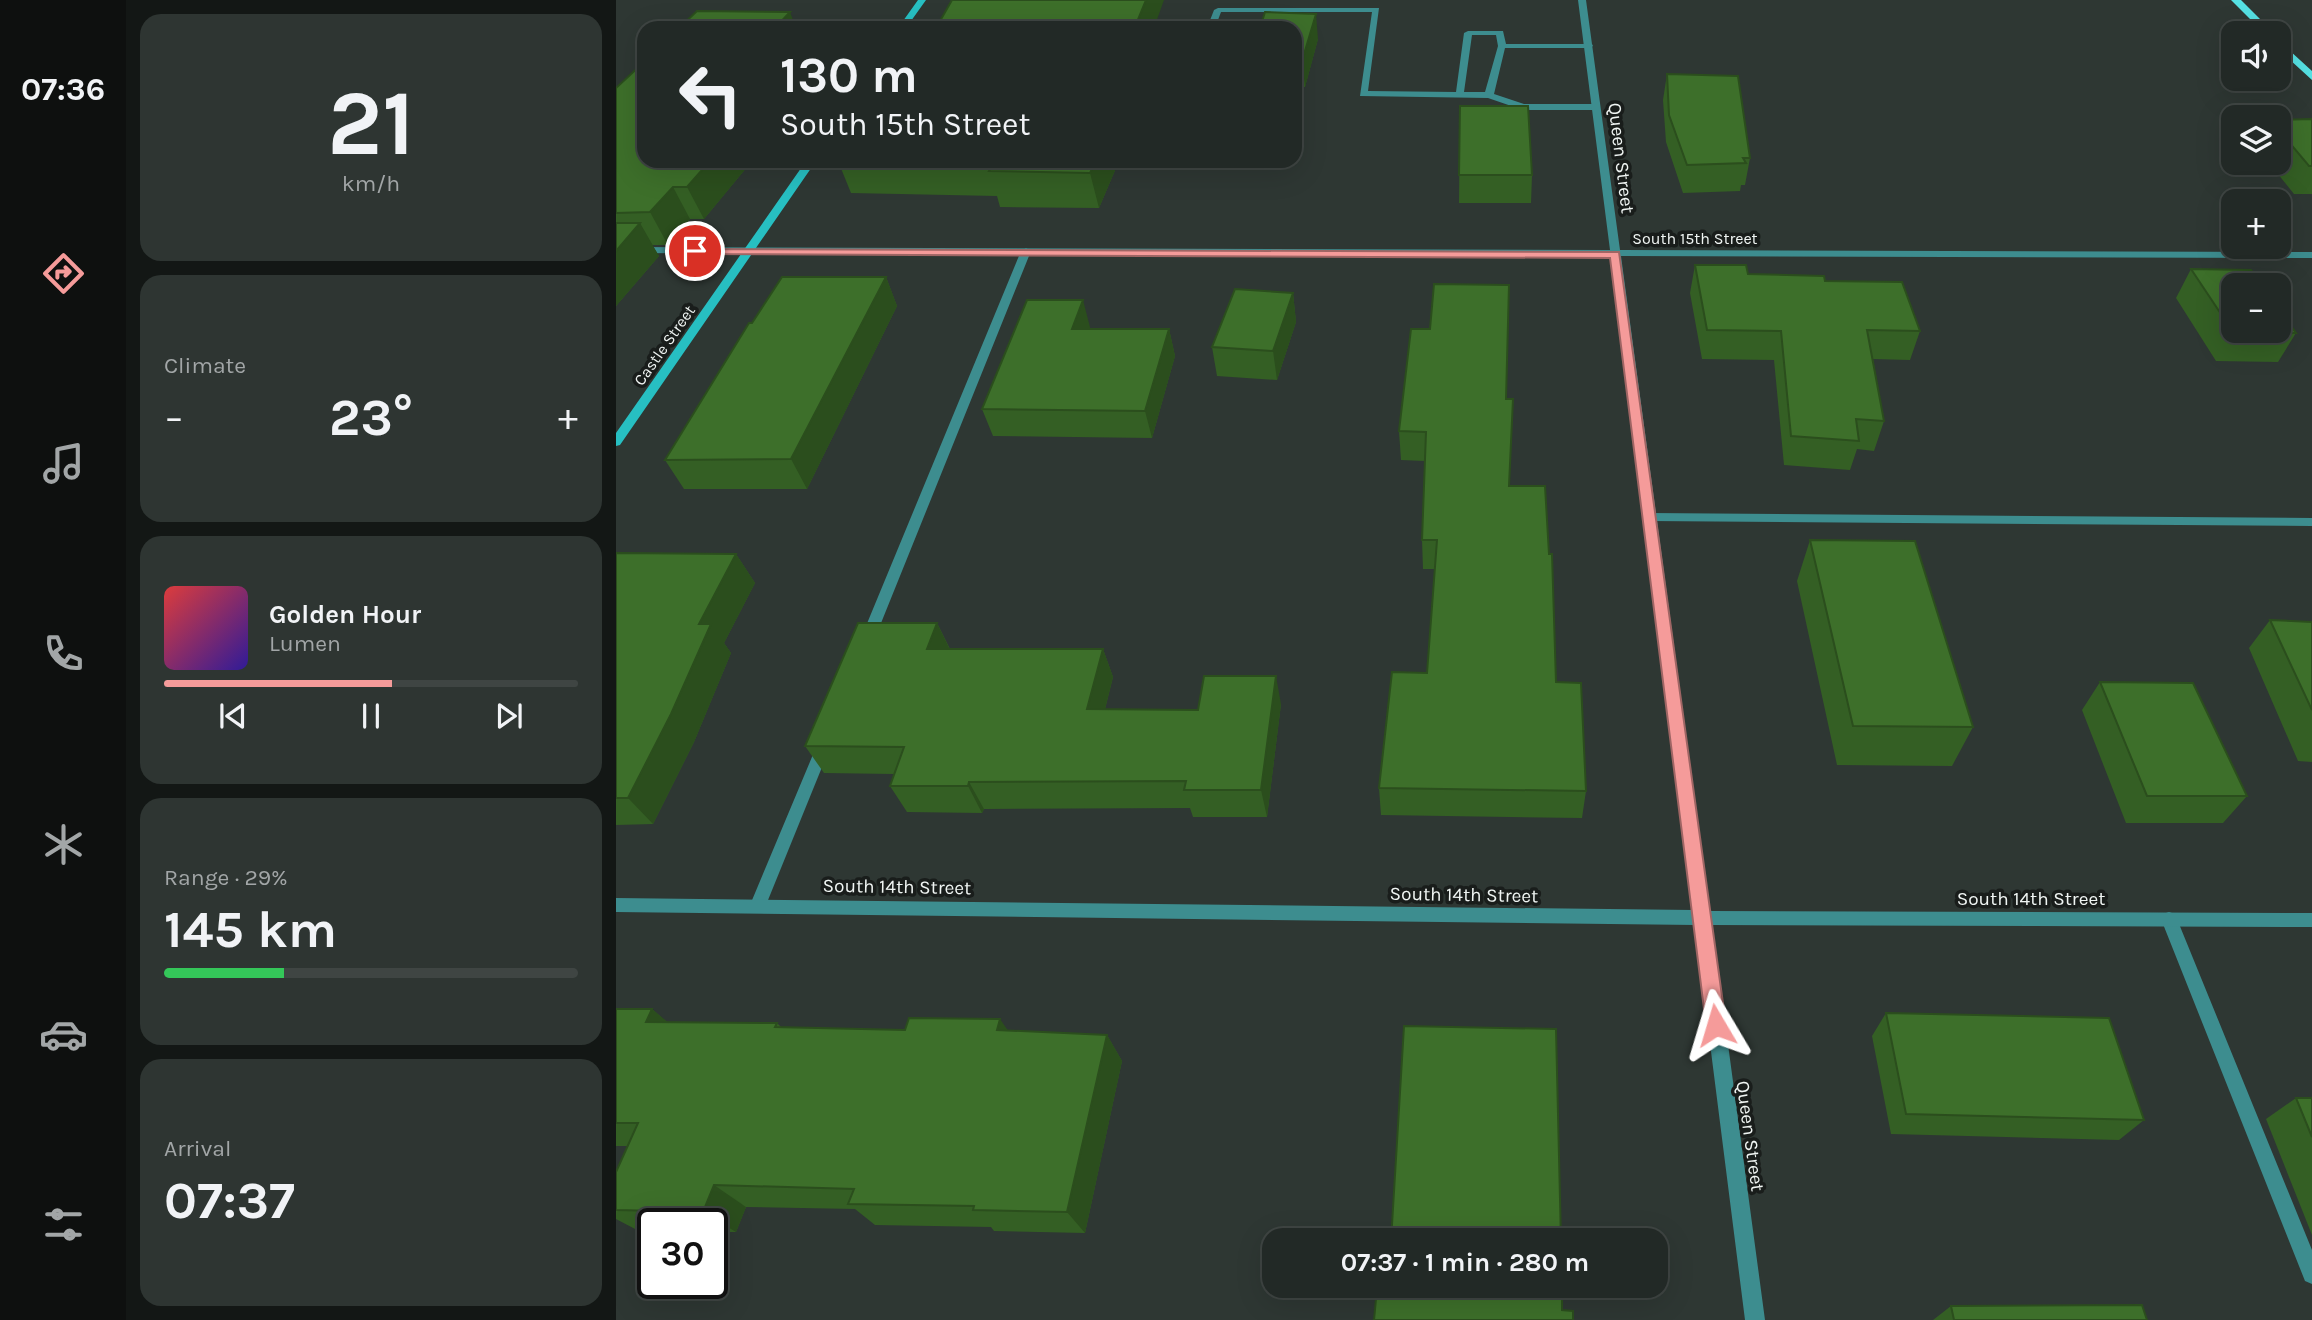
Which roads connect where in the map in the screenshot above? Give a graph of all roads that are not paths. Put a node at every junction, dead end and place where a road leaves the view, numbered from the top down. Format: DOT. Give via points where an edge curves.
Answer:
graph roads {
  1 [pos="922,0"];
  2 [pos="1221,0"];
  3 [pos="1583,0"];
  4 [pos="2236,0"];
  5 [pos="1218,10"];
  6 [pos="907,21"];
  7 [pos="1214,21"];
  8 [pos="2257,21"];
  9 [pos="1502,46"];
  10 [pos="1588,46"];
  11 [pos="2291,56"];
  12 [pos="2312,77"];
  13 [pos="1460,93"];
  14 [pos="1489,95"];
  15 [pos="1596,107"];
  16 [pos="806,168"];
  17 [pos="616,250"];
  18 [pos="748,251"];
  19 [pos="1026,251"];
  20 [pos="1615,254"];
  21 [pos="2312,255"];
  22 [pos="616,442"];
  23 [pos="1649,516"];
  24 [pos="2312,522"];
  25 [pos="863,648"];
  26 [pos="832,725"];
  27 [pos="616,905"];
  28 [pos="758,905"];
  29 [pos="1702,918"];
  30 [pos="2169,919"];
  31 [pos="2312,920"];
  32 [pos="2312,1273"];
  33 [pos="1755,1320"];
  1 -- 6 [label="street"];
  2 -- 5 [label="street"];
  3 -- 10 [label="street, Queen Street"];
  4 -- 8 [label="main road"];
  5 -- 7 [label="street"];
  5 -- 13 [label="street" via="1376,10 1363,94"];
  9 -- 10 [label="street"];
  9 -- 13 [label="street" via="1500,33 1468,33"];
  9 -- 14 [label="street"];
  10 -- 15 [label="street, Queen Street"];
  11 -- 12 [label="main road"];
  13 -- 14 [label="street"];
  14 -- 15 [label="street" via="1523,107"];
  15 -- 20 [label="street, Queen Street"];
  16 -- 18 [label="street, Castle Street"];
  17 -- 18 [label="street, South 15th Street"];
  18 -- 19 [label="street, South 15th Street"];
  18 -- 22 [label="street, Castle Street"];
  19 -- 20 [label="street, South 15th Street"];
  19 -- 25 [label="street"];
  20 -- 21 [label="street, South 15th Street"];
  20 -- 23 [label="street, Queen Street"];
  23 -- 24 [label="street"];
  23 -- 29 [label="street, Queen Street"];
  26 -- 28 [label="street"];
  27 -- 28 [label="street, South 14th Street"];
  28 -- 29 [label="street, South 14th Street"];
  29 -- 30 [label="street, South 14th Street"];
  29 -- 33 [label="street, Queen Street"];
  30 -- 31 [label="street, South 14th Street"];
  30 -- 32 [label="street"];
}
